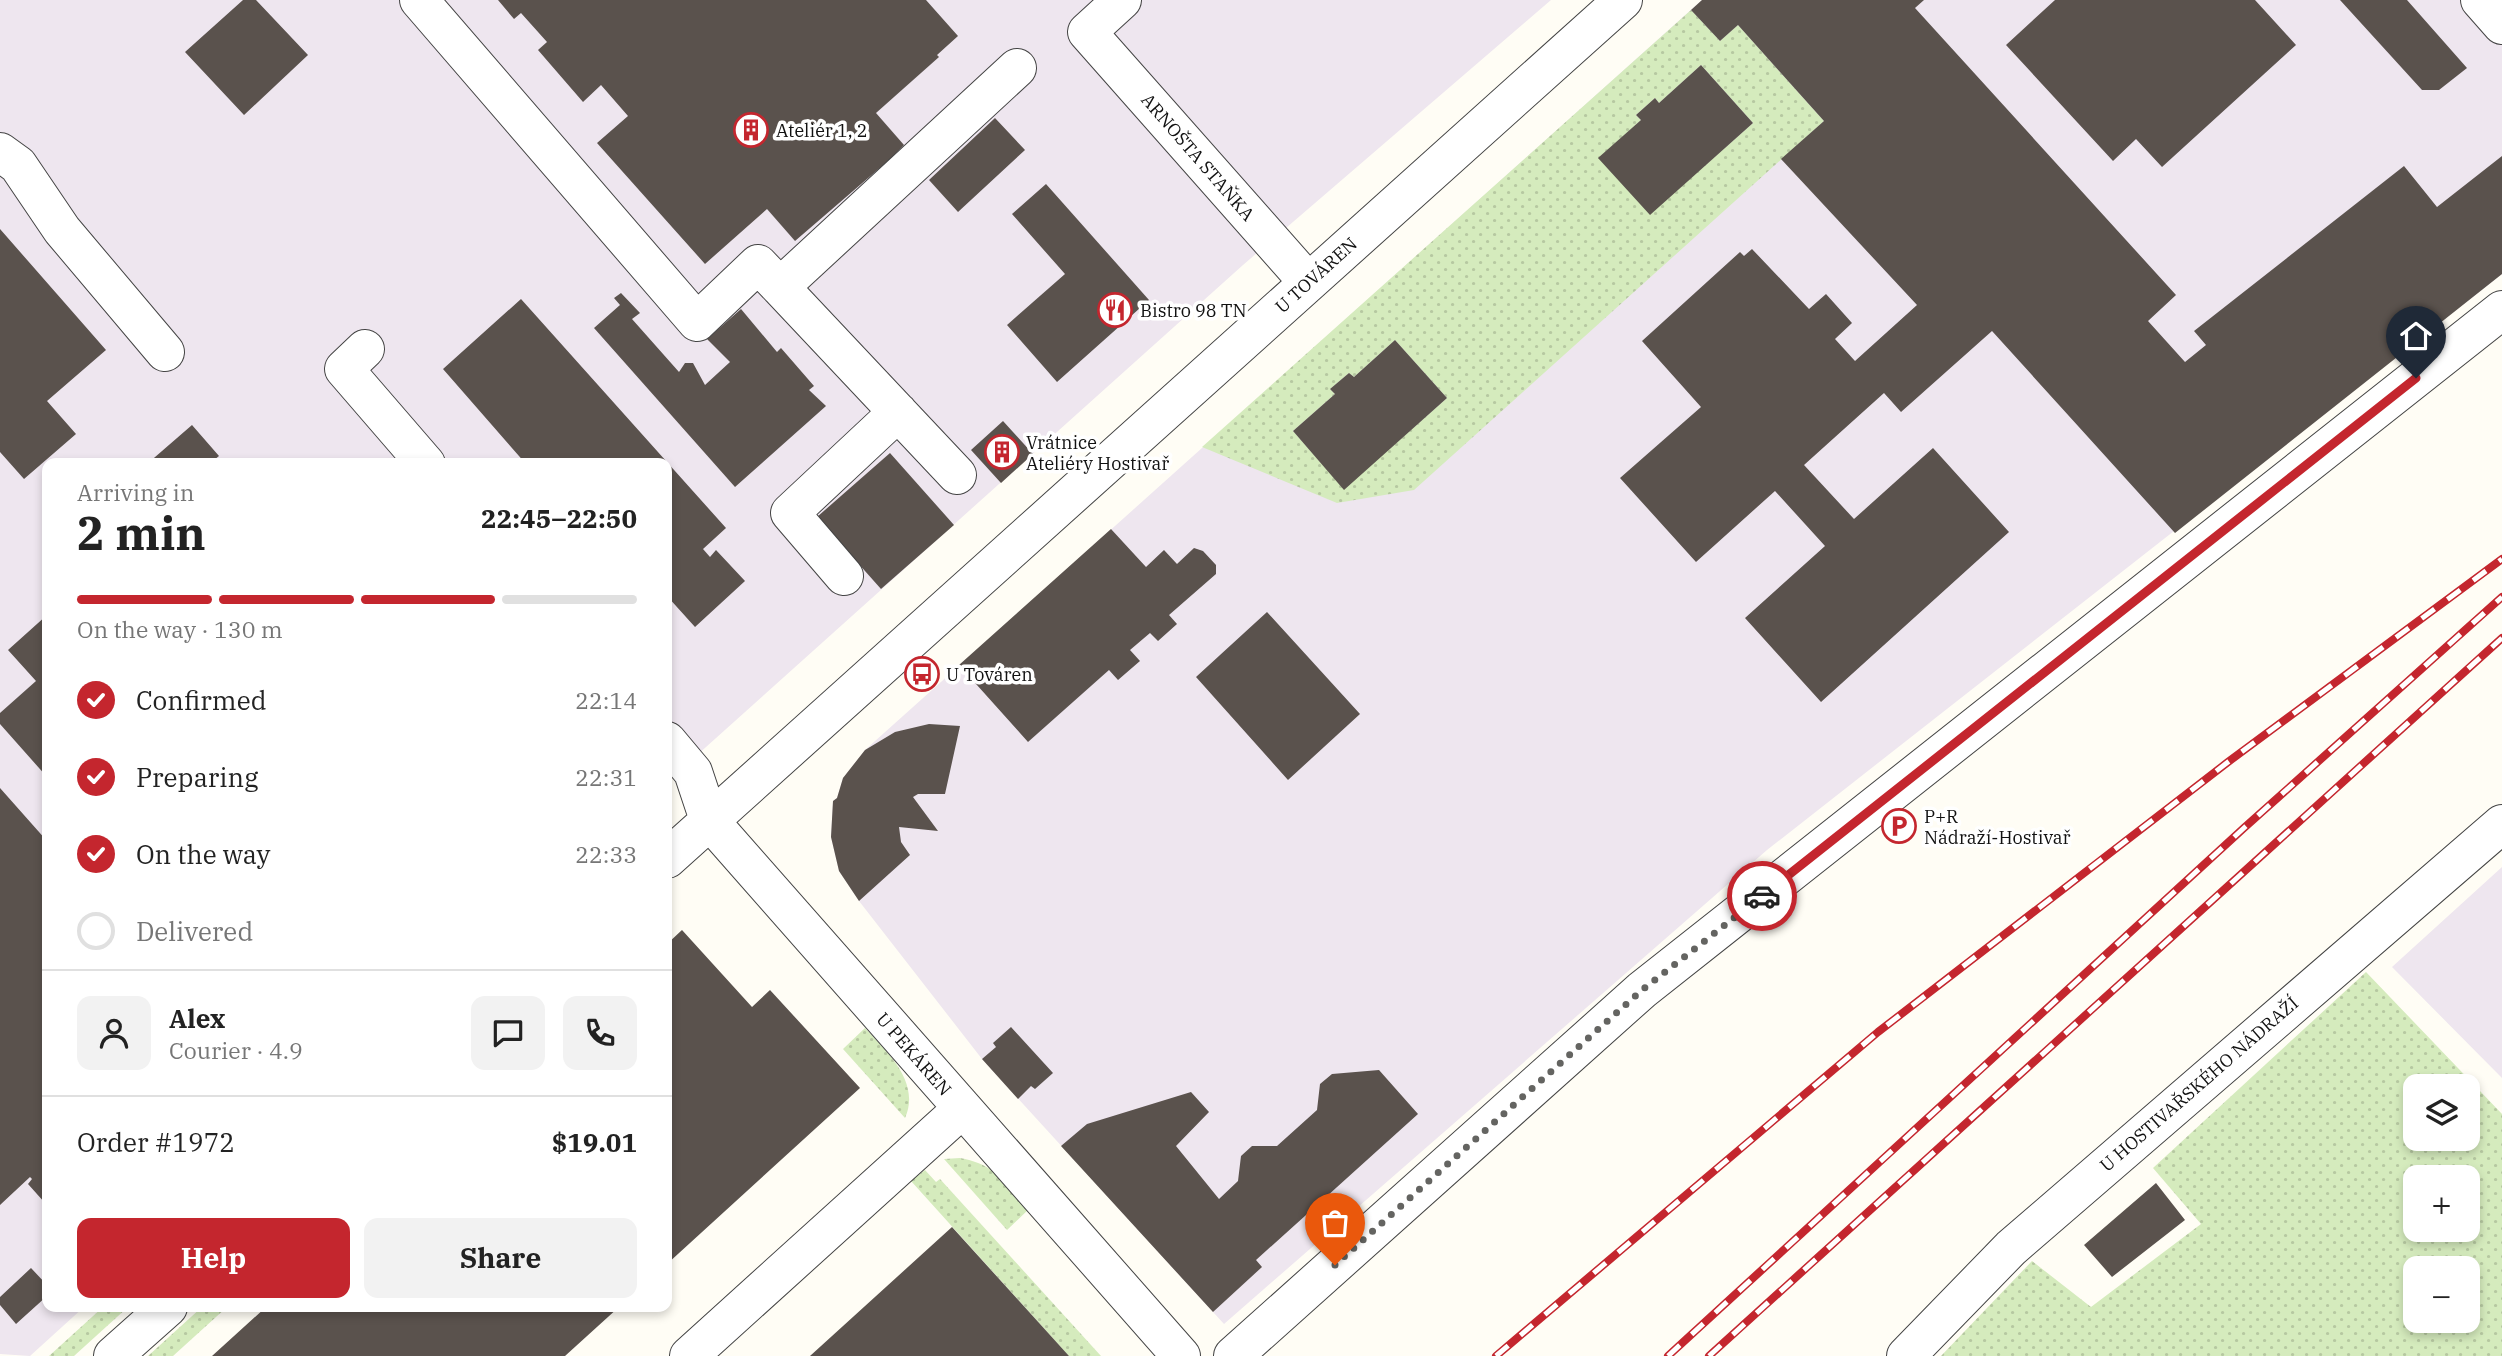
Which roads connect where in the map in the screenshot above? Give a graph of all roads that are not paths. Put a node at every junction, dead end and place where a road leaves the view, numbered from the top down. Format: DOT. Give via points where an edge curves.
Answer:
graph roads {
  1 [pos="419,0"];
  2 [pos="1122,0"];
  3 [pos="1623,0"];
  4 [pos="2480,0"];
  5 [pos="2502,25"];
  6 [pos="1017,68"];
  7 [pos="0,152"];
  8 [pos="1308,282"];
  9 [pos="780,287"];
  10 [pos="2502,310"];
  11 [pos="365,349"];
  12 [pos="165,352"];
  13 [pos="898,412"];
  14 [pos="421,458"];
  15 [pos="957,475"];
  16 [pos="844,576"];
  17 [pos="672,747"];
  18 [pos="709,820"];
  19 [pos="2502,824"];
  20 [pos="672,854"];
  21 [pos="962,1109"];
  22 [pos="161,1312"];
  23 [pos="113,1356"];
  24 [pos="688,1356"];
  25 [pos="1181,1356"];
  26 [pos="1233,1356"];
  27 [pos="1906,1356"];
  1 -- 9 [label="street" via="697,322 758,264"];
  2 -- 8 [label="street, ARNOŠTA STAŇKA" via="1087,32"];
  3 -- 8 [label="street, U TOVÁREN"];
  4 -- 5 [label="street"];
  6 -- 9 [label="street"];
  7 -- 12 [label="street" via="18,165 62,230"];
  8 -- 18 [label="street, U TOVÁREN"];
  9 -- 13 [label="street"];
  10 -- 26 [label="street" via="1642,990"];
  11 -- 14 [label="street" via="344,369"];
  13 -- 15 [label="street"];
  13 -- 16 [label="street" via="790,513"];
  17 -- 18 [label="street, U PEKÁREN" via="693,772"];
  18 -- 20 [label="street, U TOVÁREN"];
  18 -- 21 [label="street, U PEKÁREN"];
  19 -- 27 [label="street, U HOSTIVAŘSKÉHO NÁDRAŽÍ" via="2011,1248"];
  21 -- 24 [label="street"];
  21 -- 25 [label="street, U PEKÁREN"];
  22 -- 23 [label="street"];
}
